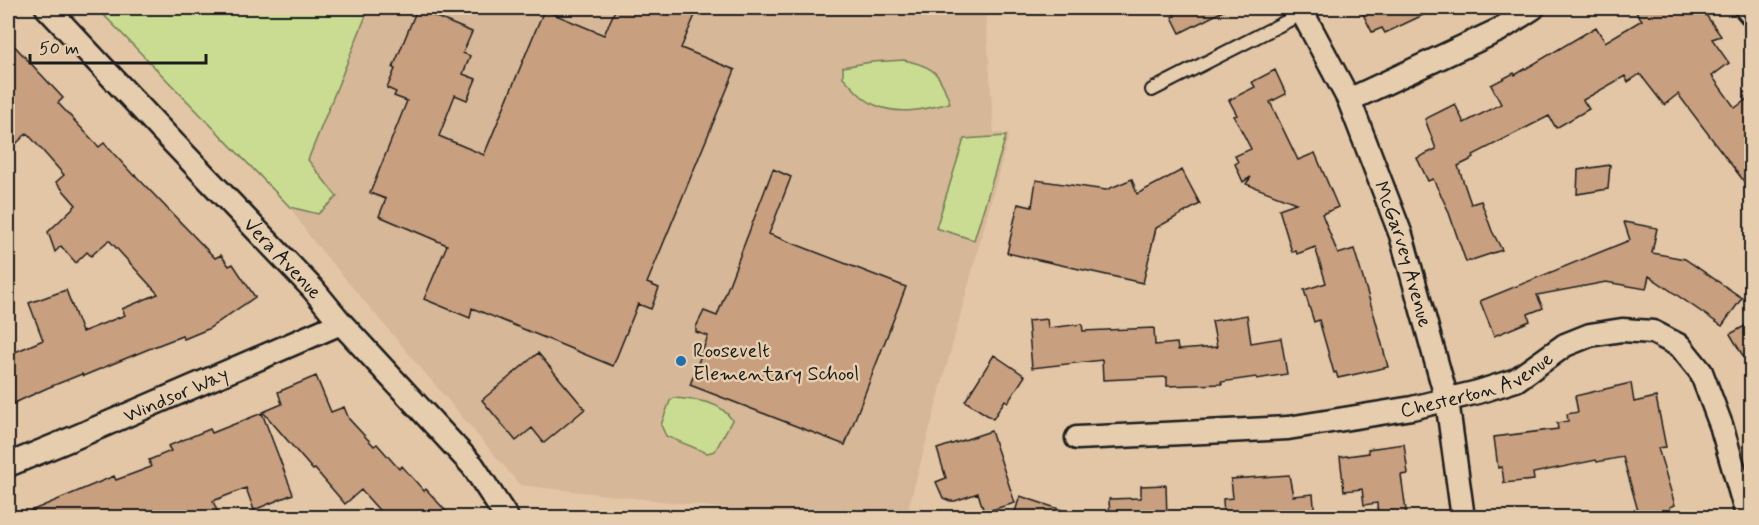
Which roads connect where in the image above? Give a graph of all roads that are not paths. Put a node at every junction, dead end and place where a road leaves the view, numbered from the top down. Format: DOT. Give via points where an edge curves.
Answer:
graph roads {
  1 [pos="47,8"];
  2 [pos="1533,8"];
  3 [pos="1746,8"];
  4 [pos="1301,10"];
  5 [pos="1752,15"];
  6 [pos="1152,90"];
  7 [pos="1349,100"];
  8 [pos="341,323"];
  9 [pos="1447,400"];
  10 [pos="1077,438"];
  11 [pos="8,465"];
  12 [pos="507,518"];
  13 [pos="1463,518"];
  14 [pos="1748,518"];
  1 -- 8 [label="street, Vera Avenue"];
  2 -- 7 [label="street" via="1499,30"];
  3 -- 5 [label="street"];
  4 -- 6 [label="lane"];
  4 -- 7 [label="street, McGarvey Avenue"];
  7 -- 9 [label="street, McGarvey Avenue" via="1401,235"];
  8 -- 11 [label="street, Windsor Way"];
  8 -- 12 [label="street, Vera Avenue" via="473,466"];
  9 -- 10 [label="street, Chesterton Avenue" via="1288,428"];
  9 -- 13 [label="street, McGarvey Avenue"];
  9 -- 14 [label="street, Chesterton Avenue" via="1516,380 1565,345 1590,335 1622,330 1653,332 1680,346 1701,372"];
}
